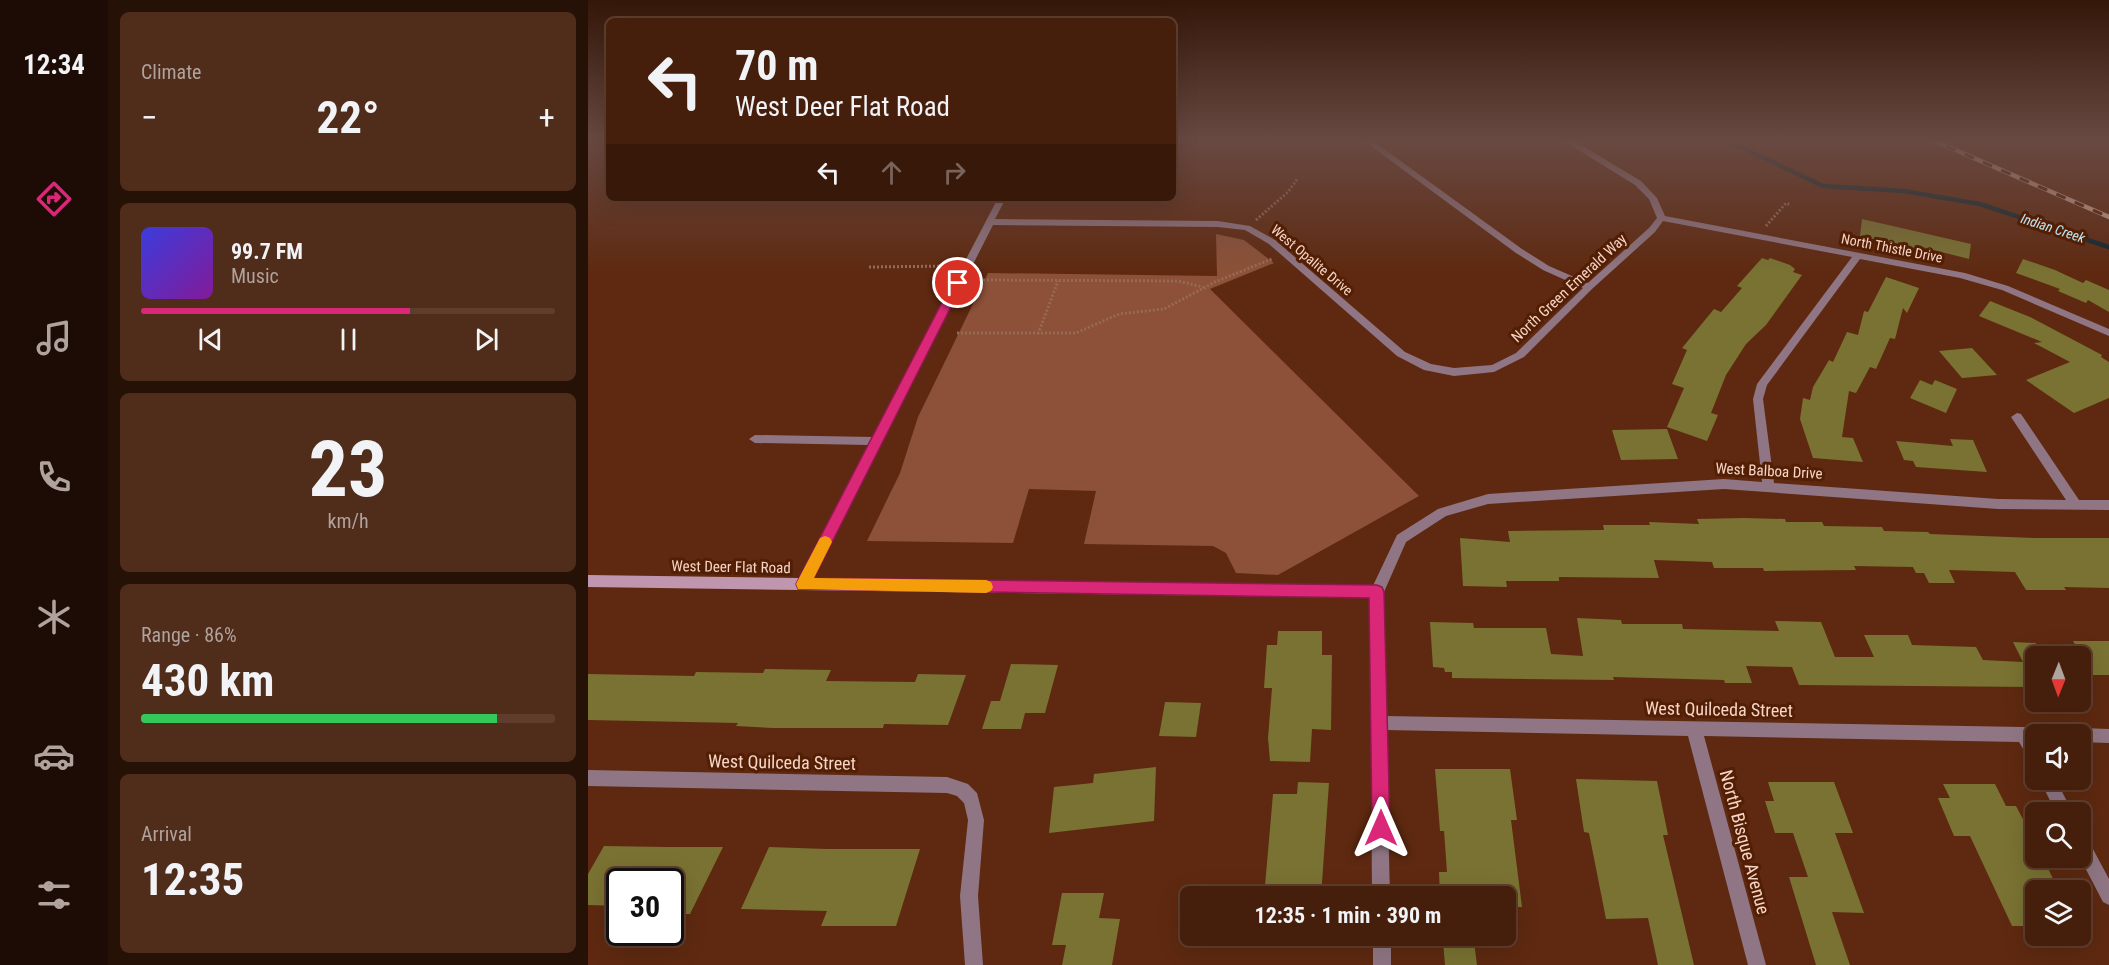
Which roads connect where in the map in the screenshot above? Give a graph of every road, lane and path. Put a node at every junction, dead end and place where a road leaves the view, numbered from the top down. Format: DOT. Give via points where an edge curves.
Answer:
graph roads {
  1 [pos="1294,183"];
  2 [pos="1426,183"];
  3 [pos="1638,183"];
  4 [pos="1000,201"];
  5 [pos="1791,205"];
  6 [pos="1661,218"];
  7 [pos="989,222"];
  8 [pos="1765,226"];
  9 [pos="1247,228"];
  10 [pos="1858,255"];
  11 [pos="1273,258"];
  12 [pos="954,266"];
  13 [pos="869,267"];
  14 [pos="982,280"];
  15 [pos="1058,281"];
  16 [pos="1589,287"];
  17 [pos="1204,288"];
  18 [pos="957,333"];
  19 [pos="2109,333"];
  20 [pos="1038,334"];
  21 [pos="1454,372"];
  22 [pos="2017,417"];
  23 [pos="755,439"];
  24 [pos="877,441"];
  25 [pos="1768,486"];
  26 [pos="2076,505"];
  27 [pos="2109,505"];
  28 [pos="588,581"];
  29 [pos="803,584"];
  30 [pos="1377,592"];
  31 [pos="1380,723"];
  32 [pos="1694,728"];
  33 [pos="2023,734"];
  34 [pos="2091,735"];
  35 [pos="2109,736"];
  36 [pos="2025,738"];
  37 [pos="588,778"];
  38 [pos="2091,862"];
  39 [pos="1382,886"];
  40 [pos="2109,896"];
  41 [pos="1382,946"];
  42 [pos="974,965"];
  43 [pos="1382,965"];
  44 [pos="1757,965"];
  1 -- 9 [label="path"];
  2 -- 16 [label="street" via="1519,251"];
  3 -- 6 [label="street" via="1653,198"];
  4 -- 7 [label="street"];
  5 -- 8 [label="path" via="1786,203"];
  6 -- 10 [label="street, North Thistle Drive"];
  6 -- 16 [label="street, North Green Emerald Way"];
  7 -- 9 [label="street, West Opalite Drive" via="1218,224"];
  7 -- 24 [label="street"];
  9 -- 21 [label="street, West Opalite Drive" via="1272,242 1401,354 1428,367"];
  10 -- 19 [label="street, North Thistle Drive" via="1962,275 2005,288"];
  10 -- 25 [label="street" via="1762,384 1758,399"];
  11 -- 17 [label="path"];
  12 -- 13 [label="path"];
  14 -- 15 [label="path"];
  15 -- 17 [label="path" via="1178,281"];
  15 -- 20 [label="path"];
  16 -- 21 [label="street, North Green Emerald Way" via="1520,355 1494,368"];
  17 -- 20 [label="path" via="1164,309 1119,314 1076,333"];
  18 -- 20 [label="path"];
  22 -- 26 [label="street"];
  23 -- 24 [label="street"];
  24 -- 29 [label="street"];
  25 -- 26 [label="street, West Balboa Drive" via="1998,504"];
  25 -- 30 [label="street, West Balboa Drive" via="1724,484 1488,499 1442,512 1401,539"];
  26 -- 27 [label="street, West Balboa Drive"];
  28 -- 29 [label="street, West Deer Flat Road"];
  29 -- 30 [label="street, West Deer Flat Road"];
  30 -- 31 [label="street"];
  31 -- 32 [label="street, West Quilceda Street"];
  31 -- 39 [label="street"];
  32 -- 33 [label="street, West Quilceda Street"];
  32 -- 44 [label="street, North Bisque Avenue"];
  33 -- 36 [label="street"];
  34 -- 35 [label="street"];
  37 -- 42 [label="street, West Quilceda Street" via="947,785 962,790 971,799 976,820 969,896"];
  38 -- 40 [label="street"];
  41 -- 43 [label="street"];
}
